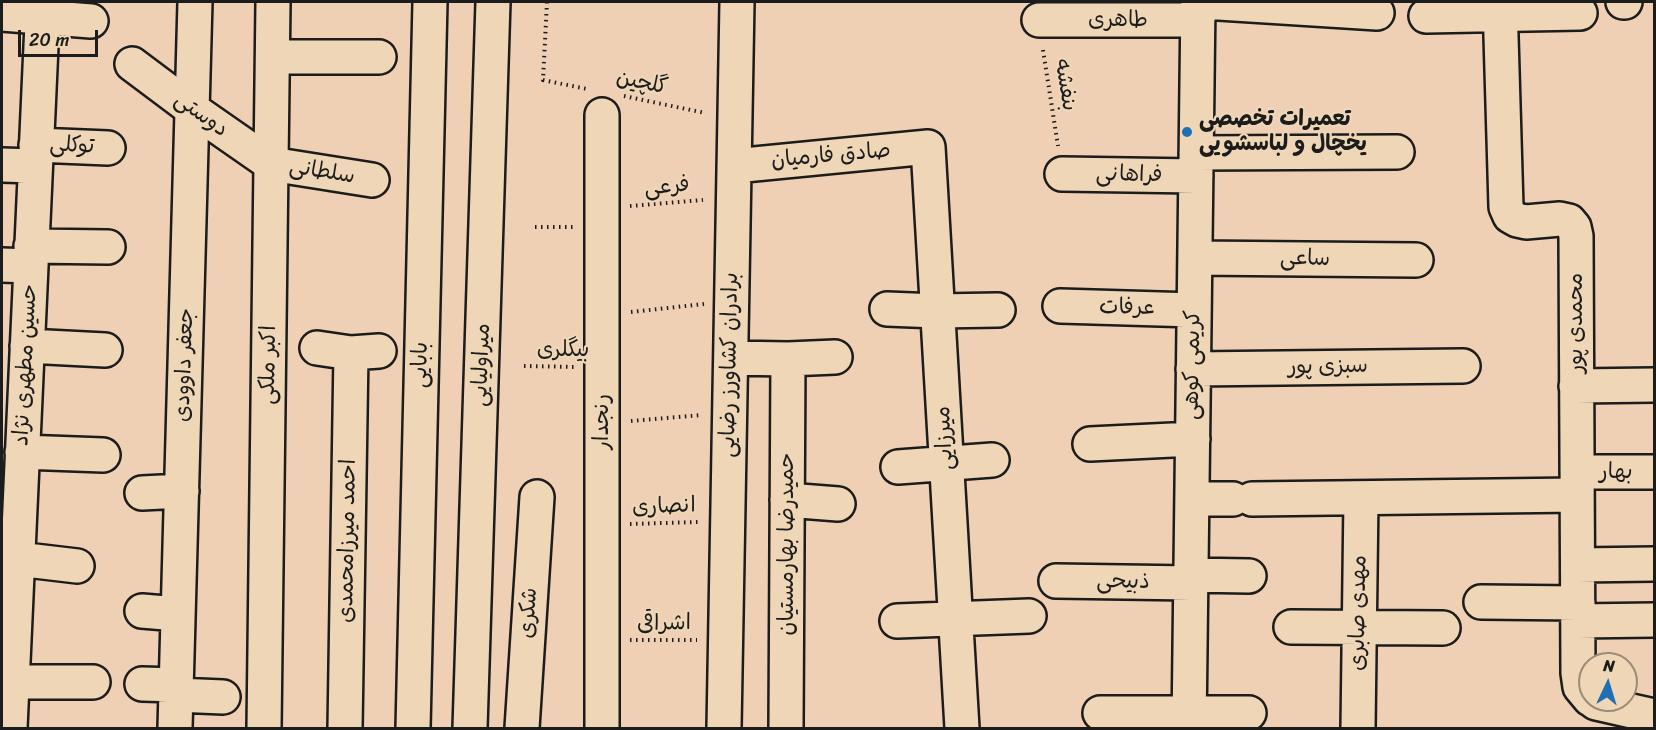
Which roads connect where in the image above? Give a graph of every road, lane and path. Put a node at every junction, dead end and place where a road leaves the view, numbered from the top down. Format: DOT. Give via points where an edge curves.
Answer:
graph roads {
  1 [pos="195,2"];
  2 [pos="273,2"];
  3 [pos="430,2"];
  4 [pos="493,2"];
  5 [pos="548,2"];
  6 [pos="737,2"];
  7 [pos="1200,8"];
  8 [pos="1501,8"];
  9 [pos="42,10"];
  10 [pos="1377,13"];
  11 [pos="1580,13"];
  12 [pos="2,14"];
  13 [pos="1426,16"];
  14 [pos="1039,20"];
  15 [pos="91,21"];
  16 [pos="273,57"];
  17 [pos="379,57"];
  18 [pos="132,64"];
  19 [pos="603,99"];
  20 [pos="192,109"];
  21 [pos="735,119"];
  22 [pos="928,147"];
  23 [pos="108,148"];
  24 [pos="1397,152"];
  25 [pos="36,155"];
  26 [pos="271,164"];
  27 [pos="1196,164"];
  28 [pos="2,165"];
  29 [pos="734,166"];
  30 [pos="1062,174"];
  31 [pos="372,180"];
  32 [pos="734,198"];
  33 [pos="602,218"];
  34 [pos="535,227"];
  35 [pos="108,247"];
  36 [pos="1195,258"];
  37 [pos="21,259"];
  38 [pos="1416,260"];
  39 [pos="732,301"];
  40 [pos="1060,306"];
  41 [pos="887,309"];
  42 [pos="1194,309"];
  43 [pos="998,310"];
  44 [pos="937,311"];
  45 [pos="602,315"];
  46 [pos="27,346"];
  47 [pos="317,348"];
  48 [pos="105,350"];
  49 [pos="835,357"];
  50 [pos="731,358"];
  51 [pos="788,360"];
  52 [pos="524,366"];
  53 [pos="1463,366"];
  54 [pos="602,367"];
  55 [pos="1193,369"];
  56 [pos="1654,385"];
  57 [pos="1576,386"];
  58 [pos="729,413"];
  59 [pos="602,424"];
  60 [pos="16,439"];
  61 [pos="1192,440"];
  62 [pos="1090,444"];
  63 [pos="103,454"];
  64 [pos="992,460"];
  65 [pos="946,463"];
  66 [pos="898,467"];
  67 [pos="1654,472"];
  68 [pos="1577,484"];
  69 [pos="182,491"];
  70 [pos="142,493"];
  71 [pos="537,497"];
  72 [pos="1361,498"];
  73 [pos="787,500"];
  74 [pos="1192,500"];
  75 [pos="838,504"];
  76 [pos="728,521"];
  77 [pos="602,525"];
  78 [pos="18,560"];
  79 [pos="1654,564"];
  80 [pos="1578,565"];
  81 [pos="77,566"];
  82 [pos="1249,576"];
  83 [pos="1191,579"];
  84 [pos="1056,581"];
  85 [pos="1480,602"];
  86 [pos="142,611"];
  87 [pos="1578,612"];
  88 [pos="178,614"];
  89 [pos="1029,616"];
  90 [pos="956,619"];
  91 [pos="1654,620"];
  92 [pos="897,621"];
  93 [pos="1291,627"];
  94 [pos="1359,627"];
  95 [pos="1443,628"];
  96 [pos="726,639"];
  97 [pos="602,641"];
  98 [pos="1578,652"];
  99 [pos="9,671"];
  100 [pos="93,682"];
  101 [pos="142,684"];
  102 [pos="177,690"];
  103 [pos="223,697"];
  104 [pos="1638,712"];
  105 [pos="1100,713"];
  106 [pos="1249,713"];
  107 [pos="1654,716"];
  108 [pos="1189,721"];
  109 [pos="10,729"];
  110 [pos="175,729"];
  111 [pos="264,729"];
  112 [pos="345,729"];
  113 [pos="413,729"];
  114 [pos="470,729"];
  115 [pos="522,729"];
  116 [pos="602,729"];
  117 [pos="724,729"];
  118 [pos="786,729"];
  119 [pos="962,729"];
  120 [pos="1358,729"];
  1 -- 20 [label="street, جعفر داوودی"];
  2 -- 16 [label="street, اکبر ملکی"];
  3 -- 113 [label="street, بابایی"];
  4 -- 114 [label="street, میراولیایی"];
  5 -- 19 [label="path, گلچین" via="543,80"];
  6 -- 21 [label="street, برادران کشاورز رضایی"];
  7 -- 10 [label="street, طاهری"];
  7 -- 14 [label="street, طاهری"];
  7 -- 27 [label="street, کریمی کوهی"];
  8 -- 11 [label="street"];
  8 -- 13 [label="street"];
  8 -- 57 [label="street, محمدی پور" via="1506,207 1517,220 1560,219 1574,227"];
  9 -- 12 [label="street"];
  9 -- 15 [label="street"];
  9 -- 25 [label="street, حسین مطهری نژاد"];
  14 -- 30 [label="path, بنفشه"];
  16 -- 17 [label="street"];
  16 -- 26 [label="street, اکبر ملکی"];
  18 -- 20 [label="street, دوستی"];
  19 -- 21 [label="path, گلچین"];
  19 -- 33 [label="street, رنجدار"];
  20 -- 26 [label="street, دوستی"];
  20 -- 69 [label="street, جعفر داوودی"];
  21 -- 29 [label="street, برادران کشاورز رضایی"];
  22 -- 29 [label="street, صادق فارمیان"];
  22 -- 44 [label="street, میرزایی"];
  23 -- 25 [label="street, توکلی"];
  24 -- 27 [label="street, فراهانی"];
  25 -- 28 [label="street, توکلی"];
  25 -- 37 [label="street, حسین مطهری نژاد"];
  26 -- 31 [label="street, سلطانی"];
  26 -- 111 [label="street, اکبر ملکی"];
  27 -- 30 [label="street, فراهانی"];
  27 -- 36 [label="street, کریمی کوهی"];
  29 -- 32 [label="street, برادران کشاورز رضایی"];
  32 -- 33 [label="path, فرعی"];
  32 -- 39 [label="street, برادران کشاورز رضایی"];
  33 -- 34 [label="path, فرعی"];
  33 -- 45 [label="street, رنجدار"];
  35 -- 37 [label="street"];
  36 -- 38 [label="street, ساعی"];
  36 -- 42 [label="street, کریمی کوهی"];
  37 -- 46 [label="street, حسین مطهری نژاد"];
  39 -- 45 [label="path"];
  39 -- 50 [label="street, برادران کشاورز رضایی"];
  40 -- 42 [label="street, عرفات"];
  41 -- 44 [label="street"];
  42 -- 55 [label="street, کریمی کوهی"];
  43 -- 44 [label="street"];
  44 -- 65 [label="street, میرزایی"];
  45 -- 54 [label="street, رنجدار"];
  46 -- 48 [label="street"];
  46 -- 60 [label="street, حسین مطهری نژاد"];
  47 -- 112 [label="street, احمد میرزامحمدی" via="365,352"];
  49 -- 51 [label="street"];
  50 -- 51 [label="street"];
  50 -- 58 [label="street, برادران کشاورز رضایی"];
  51 -- 73 [label="street, حمیدرضا بهارمستیان"];
  52 -- 54 [label="path, بیگلری"];
  53 -- 55 [label="street, سبزی پور"];
  54 -- 59 [label="street, رنجدار"];
  55 -- 61 [label="street, کریمی کوهی"];
  56 -- 57 [label="street"];
  57 -- 68 [label="street, محمدی پور"];
  58 -- 59 [label="path"];
  58 -- 76 [label="street, برادران کشاورز رضایی"];
  59 -- 77 [label="street, رنجدار"];
  60 -- 63 [label="street"];
  60 -- 78 [label="street, حسین مطهری نژاد"];
  61 -- 62 [label="street"];
  61 -- 74 [label="street, کریمی کوهی"];
  64 -- 65 [label="street"];
  65 -- 66 [label="street"];
  65 -- 90 [label="street, میرزایی"];
  67 -- 68 [label="street, بهار"];
  68 -- 72 [label="street"];
  68 -- 80 [label="street, محمدی پور"];
  69 -- 70 [label="street"];
  69 -- 88 [label="street, جعفر داوودی"];
  71 -- 115 [label="street, شکری"];
  72 -- 74 [label="street"];
  72 -- 94 [label="street, مهدی صابری"];
  73 -- 75 [label="street"];
  73 -- 118 [label="street, حمیدرضا بهارمستیان"];
  74 -- 83 [label="street, کریمی کوهی"];
  76 -- 77 [label="path, انصاری"];
  76 -- 96 [label="street, برادران کشاورز رضایی"];
  77 -- 97 [label="street, رنجدار"];
  78 -- 81 [label="street"];
  78 -- 99 [label="street, حسین مطهری نژاد"];
  79 -- 80 [label="street"];
  80 -- 87 [label="street, محمدی پور"];
  82 -- 83 [label="street, ذبیحی"];
  83 -- 84 [label="street, ذبیحی"];
  83 -- 108 [label="street, کریمی کوهی"];
  85 -- 87 [label="street"];
  86 -- 88 [label="street"];
  87 -- 91 [label="street"];
  87 -- 98 [label="street, محمدی پور"];
  88 -- 102 [label="street, جعفر داوودی"];
  89 -- 90 [label="street"];
  90 -- 92 [label="street"];
  90 -- 119 [label="street, میرزایی"];
  93 -- 94 [label="street"];
  94 -- 95 [label="street"];
  94 -- 120 [label="street, مهدی صابری"];
  96 -- 97 [label="path, اشراقی"];
  96 -- 117 [label="street, برادران کشاورز رضایی"];
  97 -- 116 [label="street, رنجدار"];
  99 -- 100 [label="street"];
  99 -- 109 [label="street, حسین مطهری نژاد"];
  101 -- 102 [label="street"];
  102 -- 103 [label="street"];
  102 -- 110 [label="street, جعفر داوودی"];
  104 -- 107 [label="street"];
  105 -- 108 [label="street"];
  106 -- 108 [label="street"];
}
